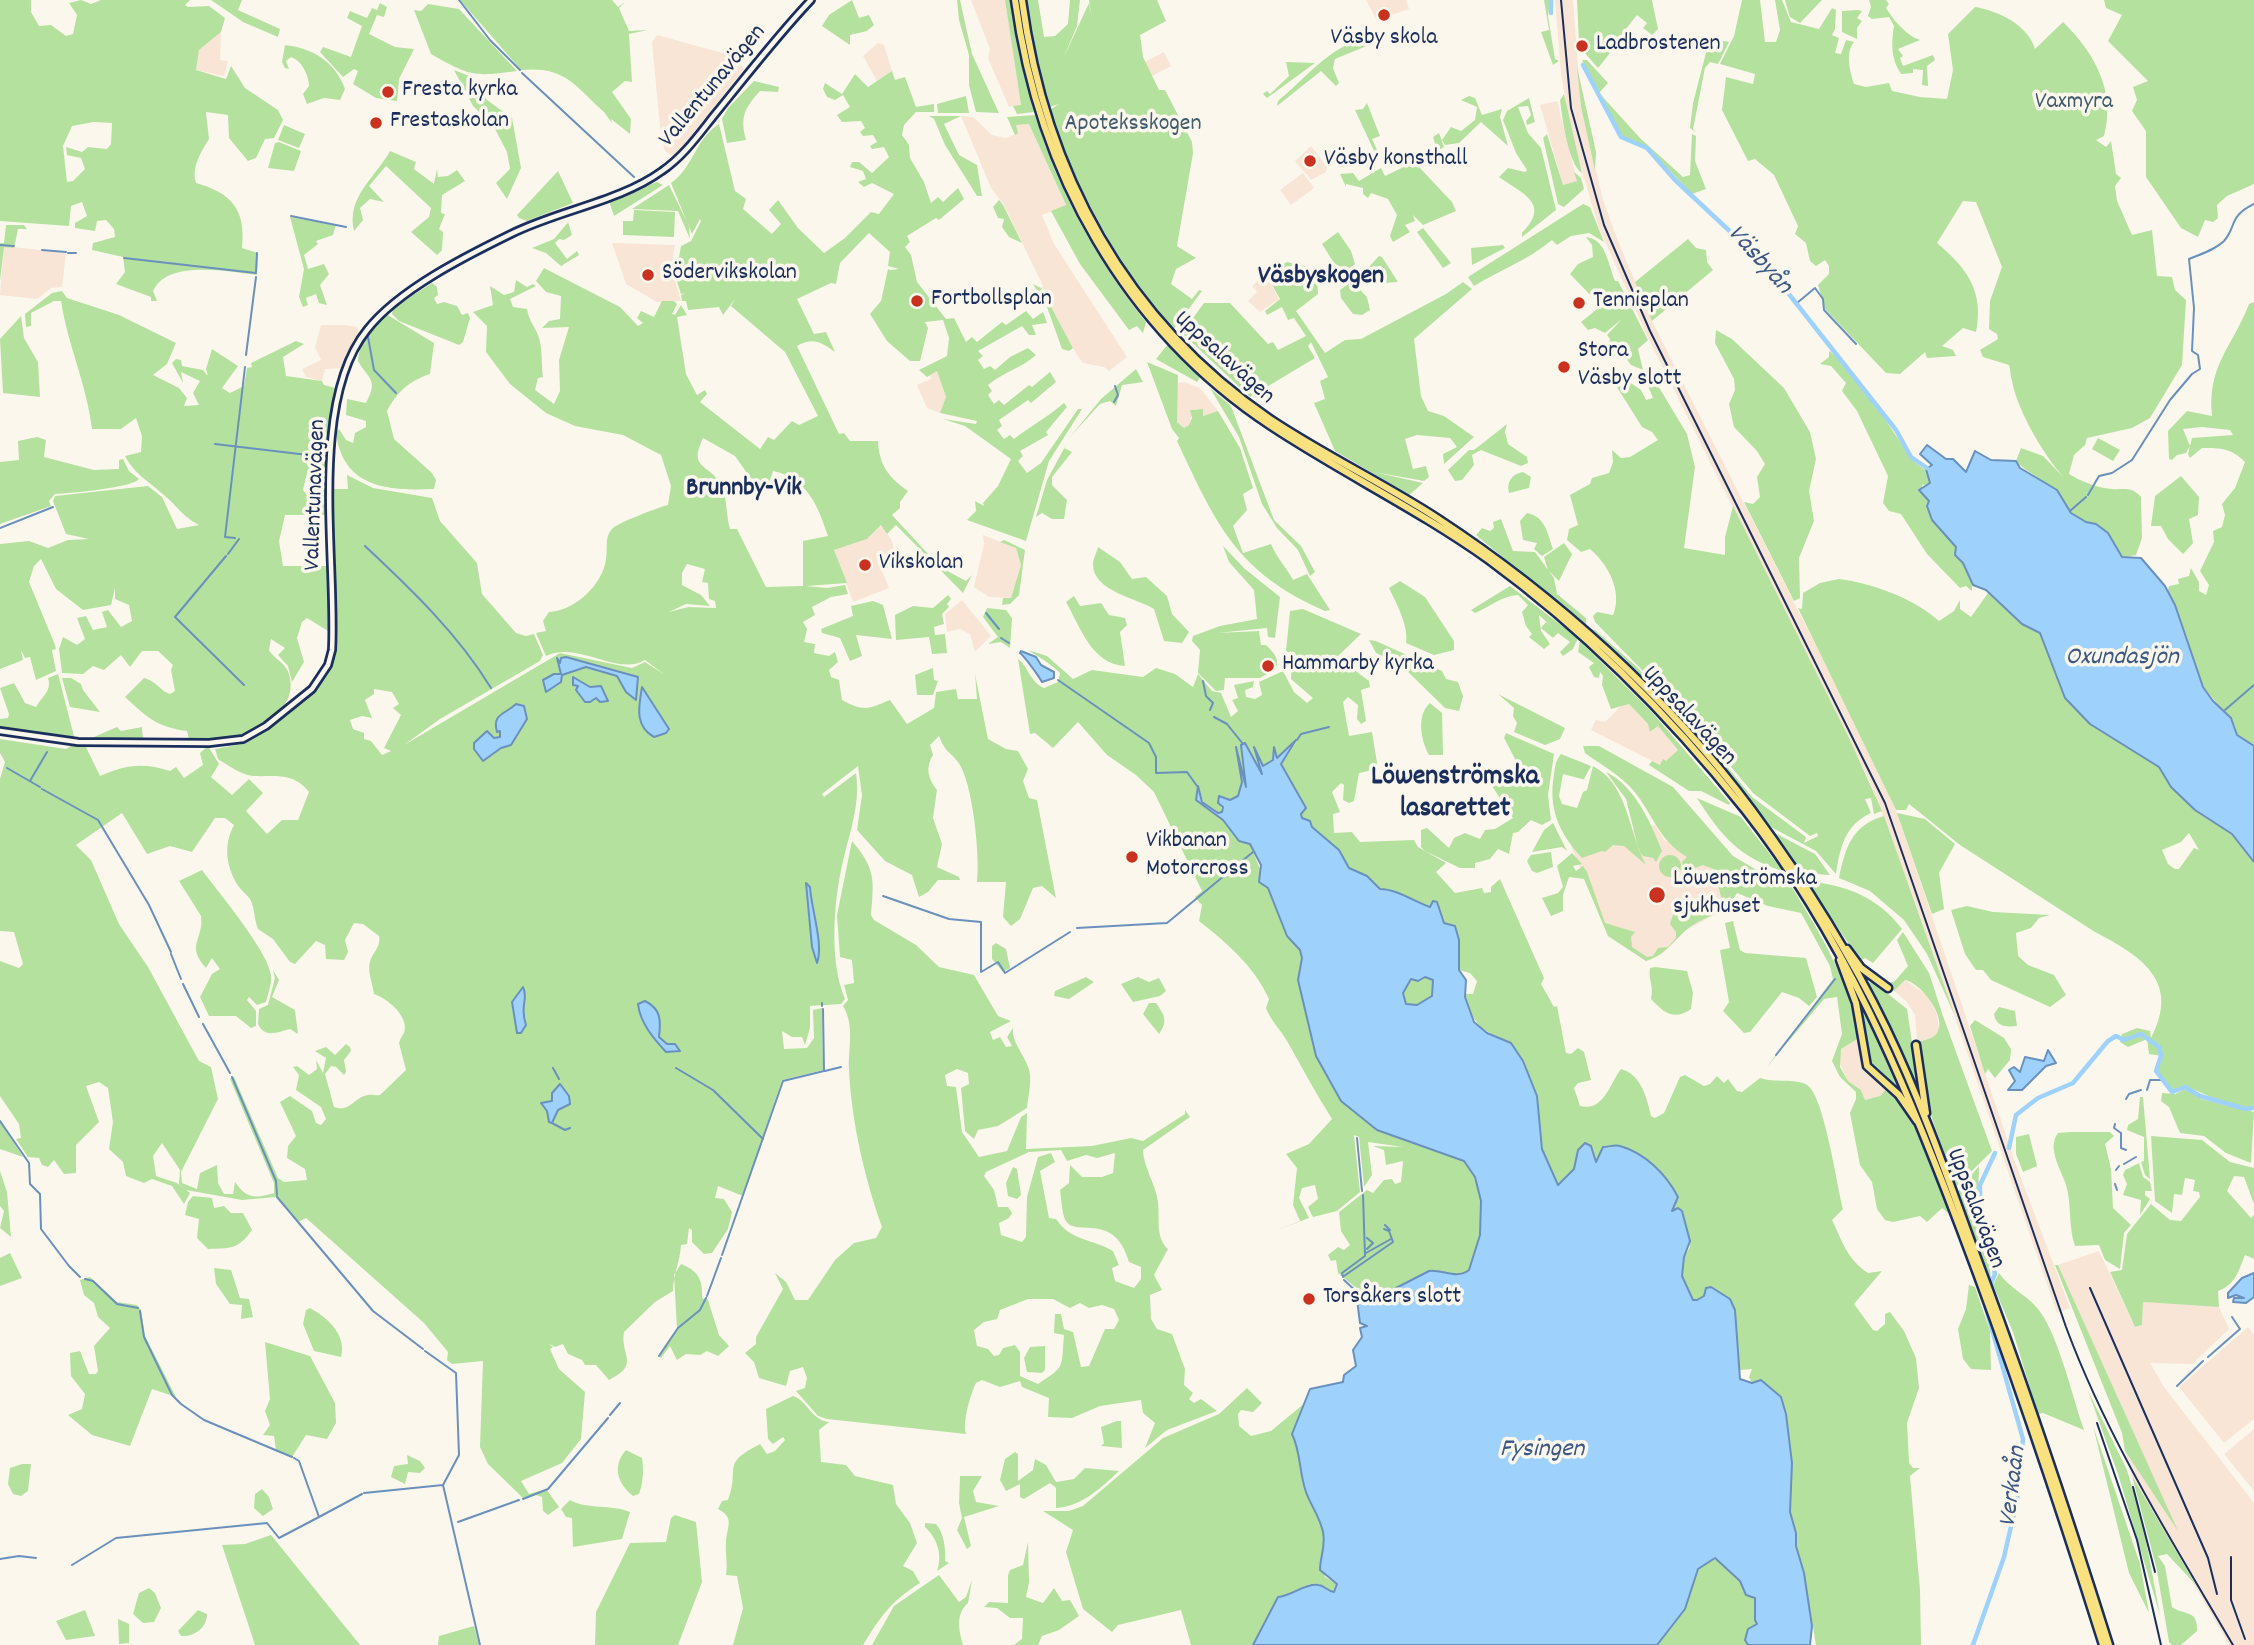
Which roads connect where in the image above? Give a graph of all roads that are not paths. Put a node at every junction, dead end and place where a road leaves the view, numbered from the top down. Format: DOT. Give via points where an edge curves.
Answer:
graph roads {
  1 [pos="811,0"];
  2 [pos="1015,0"];
  3 [pos="1022,0"];
  4 [pos="0,731"];
  5 [pos="1821,916"];
  6 [pos="1888,988"];
  7 [pos="1916,1045"];
  8 [pos="1934,1158"];
  9 [pos="1943,1165"];
  10 [pos="2103,1645"];
  11 [pos="2109,1645"];
  1 -- 4 [label="main road, Vallentunavägen" via="671,165 635,187 559,213 482,249 395,303 365,331 350,360 332,430 332,650 312,689 252,735 224,742 78,742"];
  2 -- 5 [label="highway, Uppsalavägen" via="1033,96 1065,183 1114,271 1153,321 1194,365 1256,416 1489,560 1583,637 1696,751"];
  3 -- 5 [label="highway, Uppsalavägen" via="1049,127 1084,208 1119,268 1179,343 1270,419 1437,519 1587,633 1707,756 1749,807"];
  5 -- 6 [label="highway" via="1855,960"];
  5 -- 8 [label="highway, Uppsalavägen" via="1884,1037"];
  5 -- 8 [label="highway" via="1856,1003 1867,1066 1908,1106"];
  5 -- 9 [label="highway, Uppsalavägen" via="1886,1028"];
  7 -- 9 [label="highway" via="1924,1107"];
  8 -- 10 [label="highway, Uppsalavägen" via="2000,1331"];
  9 -- 11 [label="highway, Uppsalavägen"];
}
